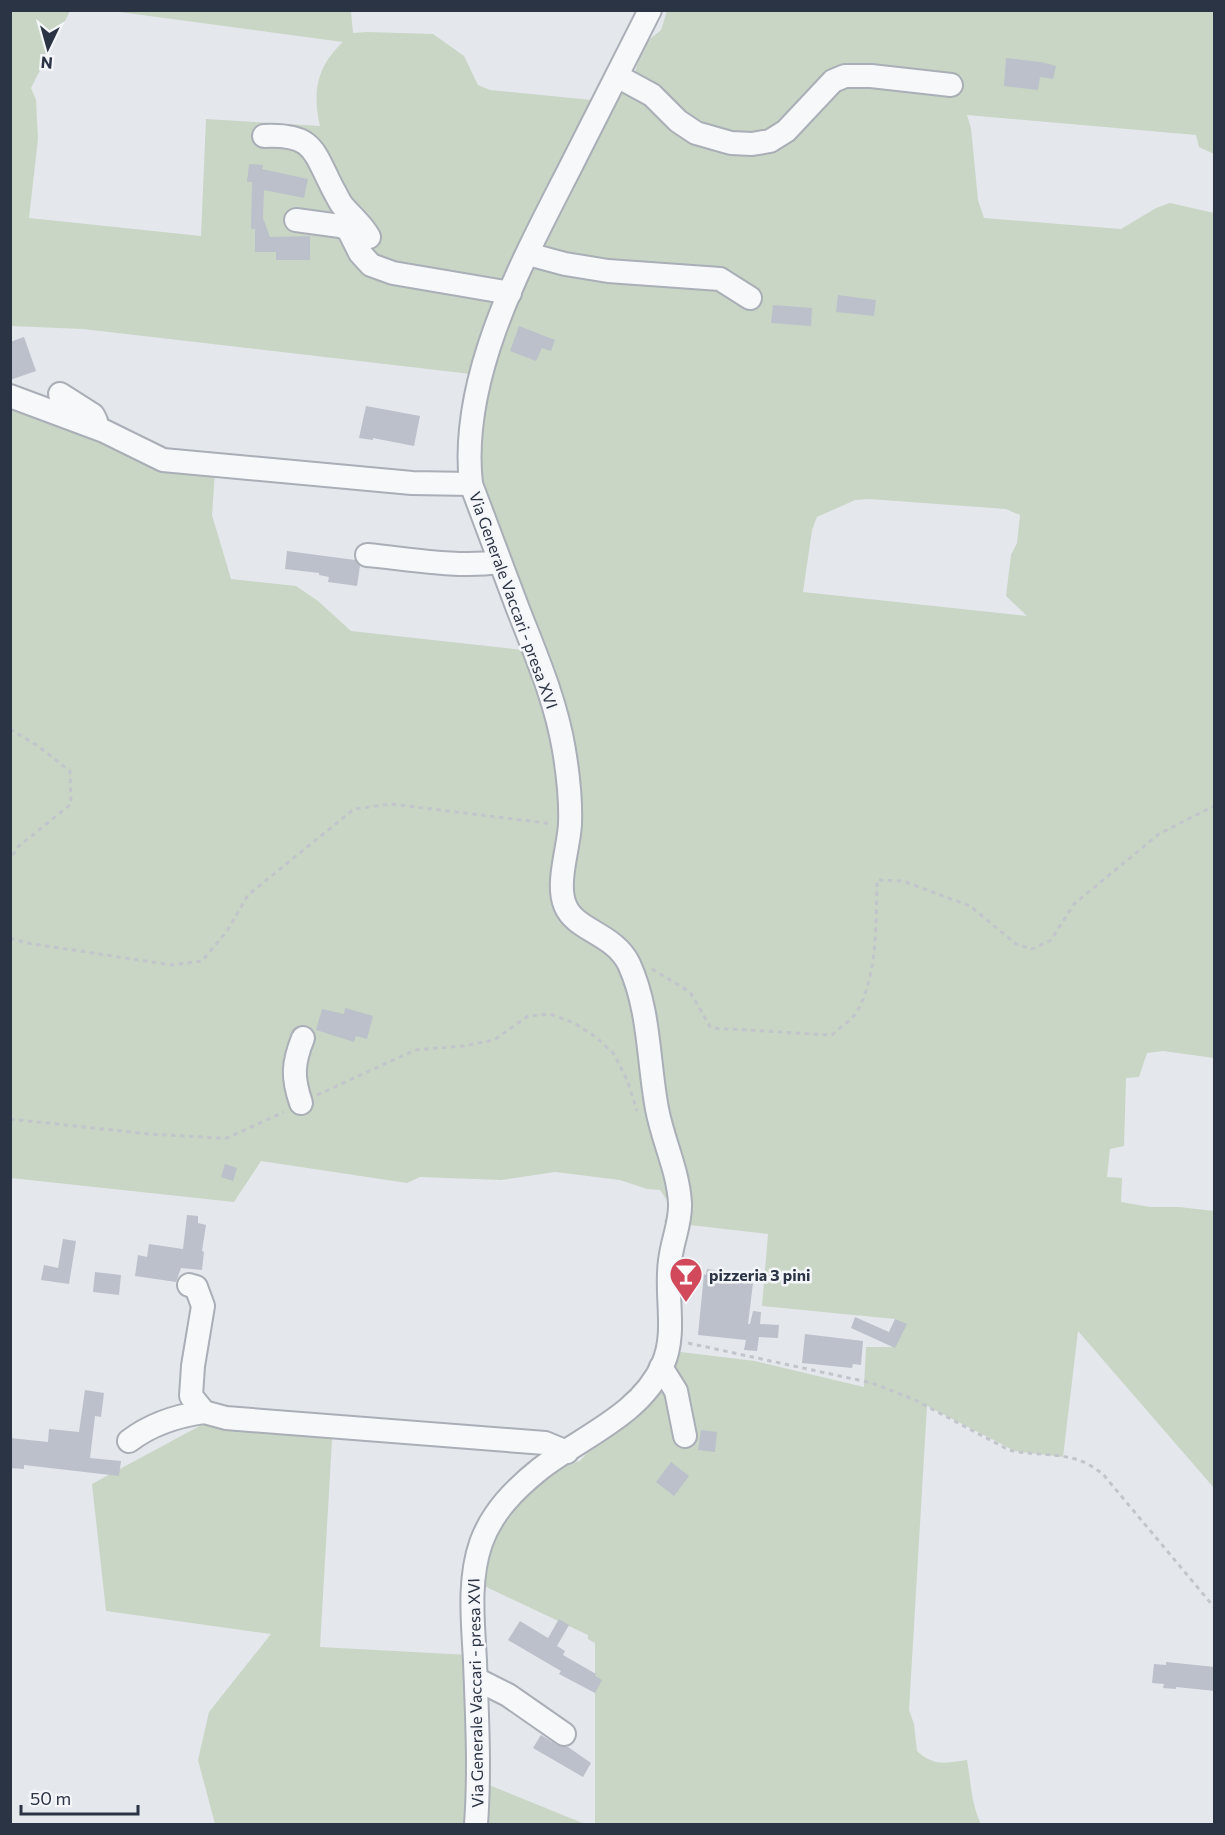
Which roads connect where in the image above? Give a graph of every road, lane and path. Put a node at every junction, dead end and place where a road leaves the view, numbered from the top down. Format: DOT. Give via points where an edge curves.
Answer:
graph roads {
  1 [pos="650,10"];
  2 [pos="617,75"];
  3 [pos="951,85"];
  4 [pos="264,136"];
  5 [pos="296,220"];
  6 [pos="528,254"];
  7 [pos="393,273"];
  8 [pos="510,293"];
  9 [pos="750,298"];
  10 [pos="60,394"];
  11 [pos="10,396"];
  12 [pos="104,431"];
  13 [pos="471,484"];
  14 [pos="367,555"];
  15 [pos="500,562"];
  16 [pos="10,729"];
  17 [pos="1215,806"];
  18 [pos="569,837"];
  19 [pos="10,859"];
  20 [pos="10,938"];
  21 [pos="650,967"];
  22 [pos="303,1038"];
  23 [pos="302,1103"];
  24 [pos="638,1114"];
  25 [pos="10,1119"];
  26 [pos="189,1285"];
  27 [pos="669,1340"];
  28 [pos="661,1367"];
  29 [pos="204,1412"];
  30 [pos="685,1436"];
  31 [pos="129,1441"];
  32 [pos="567,1452"];
  33 [pos="1215,1607"];
  34 [pos="476,1679"];
  35 [pos="564,1734"];
  36 [pos="476,1824"];
  1 -- 2 [label="street, Via Generale Vaccari - presa XVI"];
  2 -- 3 [label="street" via="652,94 696,133 731,143 770,141 786,131 833,81 845,76"];
  2 -- 6 [label="street, Via Generale Vaccari - presa XVI"];
  4 -- 7 [label="street" via="302,140 312,149 342,205 357,219"];
  5 -- 7 [label="street" via="348,229 371,265"];
  6 -- 8 [label="street, Via Generale Vaccari - presa XVI"];
  6 -- 9 [label="street" via="608,271 720,279"];
  7 -- 8 [label="street"];
  8 -- 13 [label="street, Via Generale Vaccari - presa XVI" via="494,332 474,413"];
  10 -- 12 [label="street" via="93,416"];
  11 -- 12 [label="street"];
  12 -- 13 [label="street" via="163,460 412,483"];
  13 -- 15 [label="street, Via Generale Vaccari - presa XVI"];
  14 -- 15 [label="street" via="456,564"];
  15 -- 18 [label="street, Via Generale Vaccari - presa XVI" via="558,720 569,785"];
  16 -- 19 [label="path" via="70,771 71,804 19,846"];
  17 -- 21 [label="path" via="1159,834 1074,904 1051,940 1032,949 1016,944 970,906 903,881 877,880 869,980 855,1014 832,1035 711,1028 690,992"];
  18 -- 20 [label="path" via="546,823 466,812 391,804 354,809 248,895 227,931 202,961 172,965"];
  18 -- 27 [label="street, Via Generale Vaccari - presa XVI" via="562,886 565,906 576,919 620,949 645,1014 656,1106 677,1177 680,1207 670,1257"];
  22 -- 23 [label="street" via="295,1059 295,1085"];
  23 -- 24 [label="path" via="415,1050 494,1040 528,1017 550,1014 574,1023 614,1054"];
  23 -- 25 [label="path" via="227,1138"];
  26 -- 29 [label="street" via="196,1287 203,1306 191,1396"];
  27 -- 28 [label="street, Via Generale Vaccari - presa XVI"];
  27 -- 33 [label="path" via="872,1383 913,1399 1009,1450 1083,1461 1102,1473"];
  28 -- 30 [label="street" via="676,1391"];
  28 -- 32 [label="street, Via Generale Vaccari - presa XVI" via="635,1402"];
  29 -- 31 [label="street" via="185,1414 145,1429"];
  29 -- 32 [label="street" via="226,1418 545,1443"];
  32 -- 34 [label="street, Via Generale Vaccari - presa XVI" via="512,1494 492,1519 481,1544 474,1567"];
  34 -- 35 [label="street" via="508,1695"];
  34 -- 36 [label="street, Via Generale Vaccari - presa XVI"];
}
